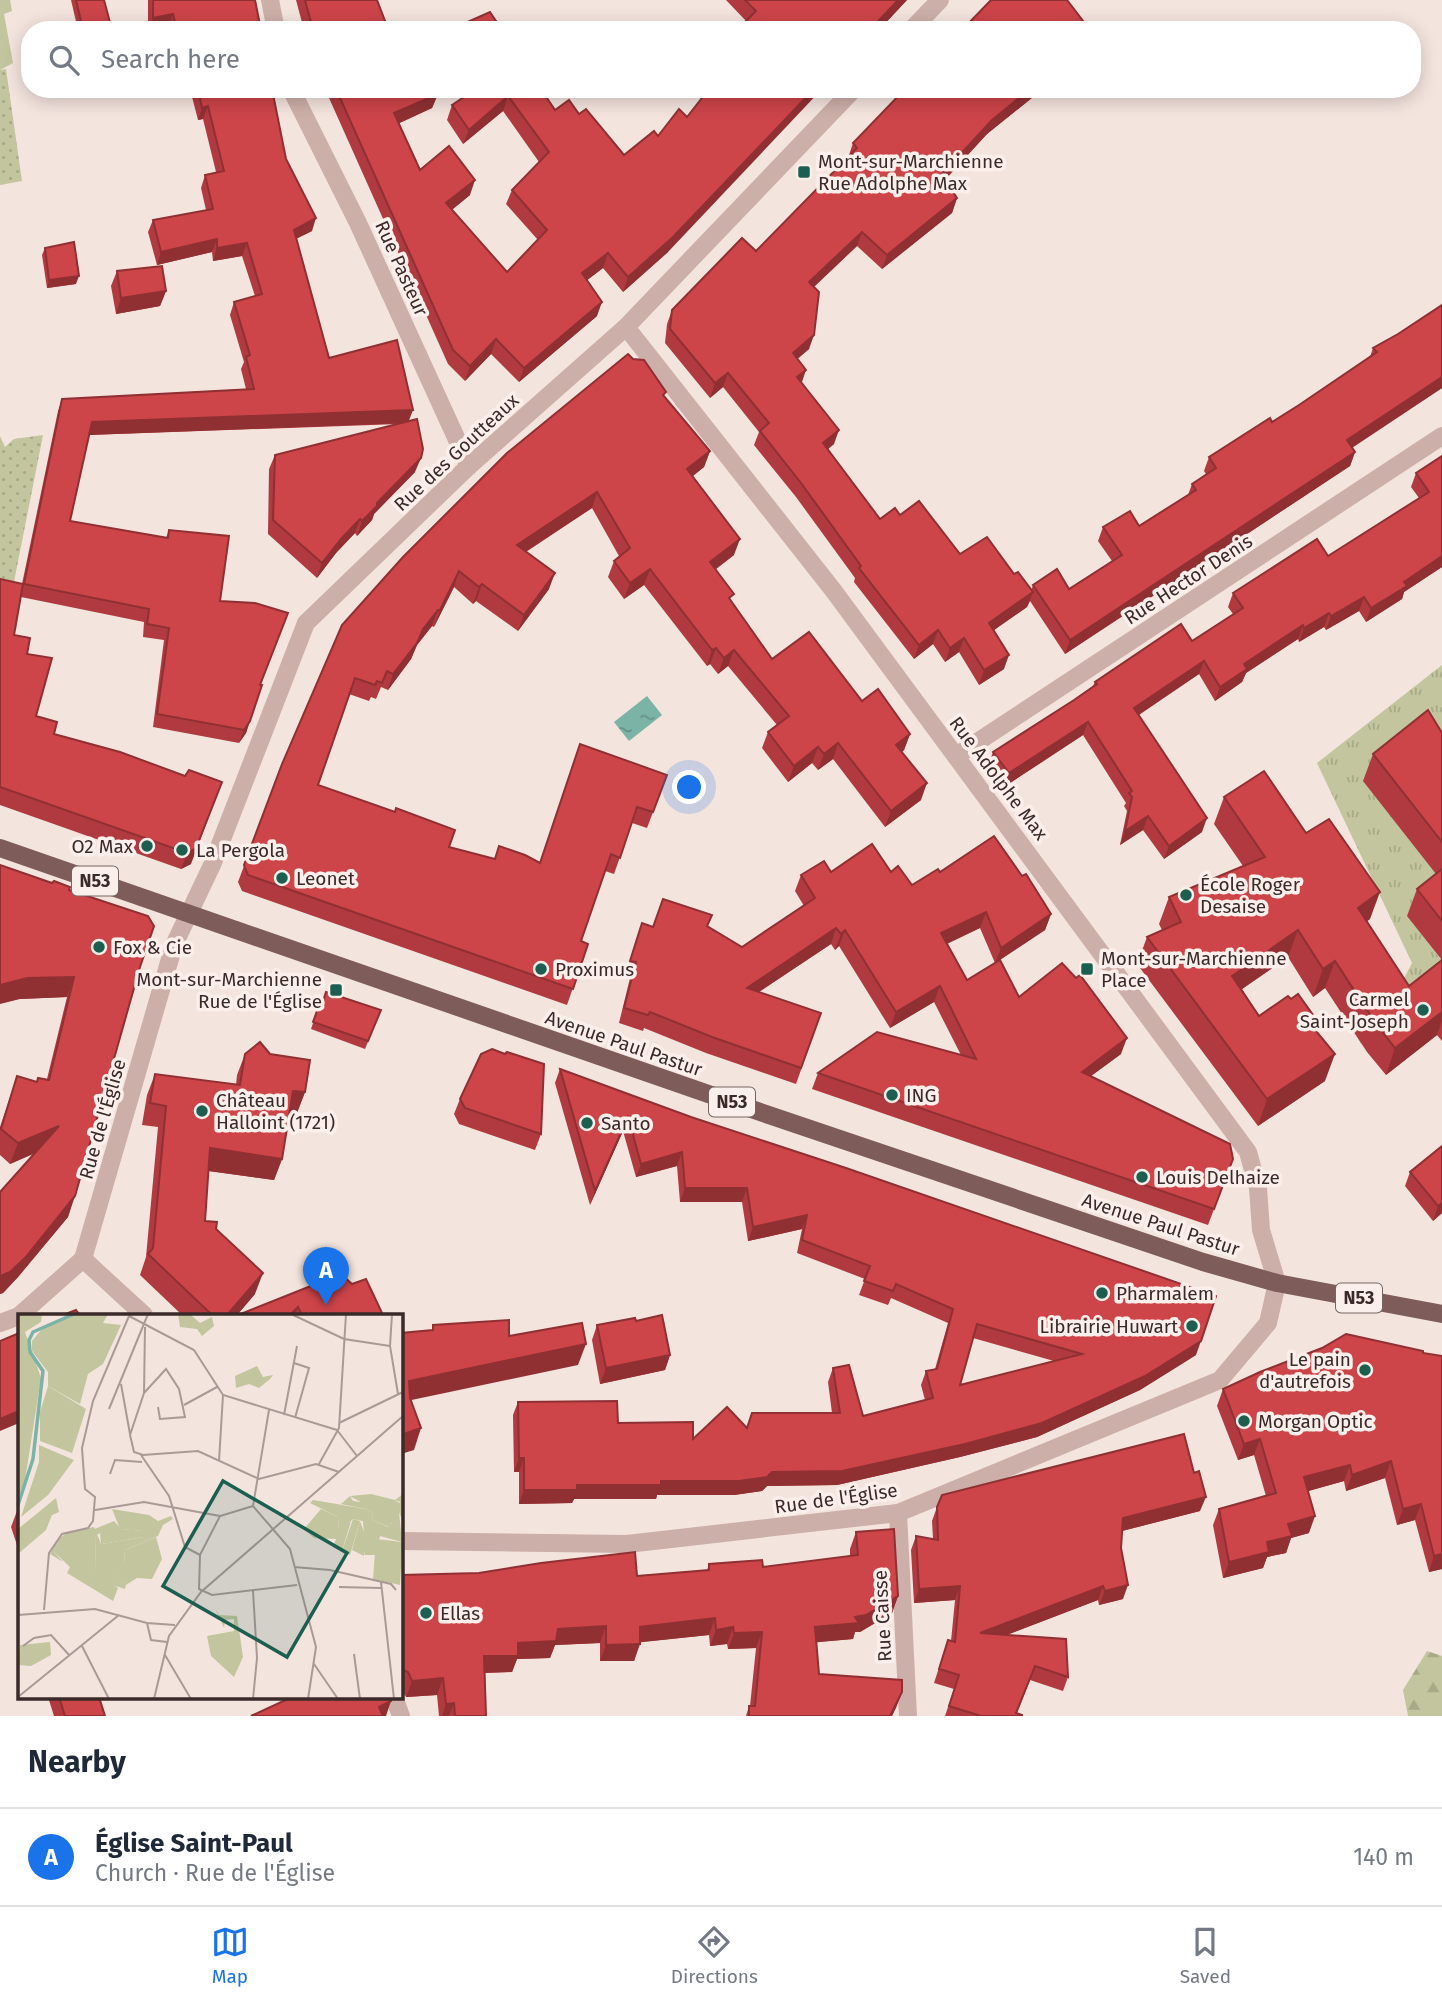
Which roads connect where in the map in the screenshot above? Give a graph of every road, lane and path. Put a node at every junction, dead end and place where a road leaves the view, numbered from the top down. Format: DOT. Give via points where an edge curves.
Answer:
graph roads {
  1 [pos="270,0"];
  2 [pos="940,0"];
  3 [pos="274,21"];
  4 [pos="920,21"];
  5 [pos="296,98"];
  6 [pos="845,98"];
  7 [pos="626,327"];
  8 [pos="1442,436"];
  9 [pos="469,466"];
  10 [pos="956,756"];
  11 [pos="0,848"];
  12 [pos="190,914"];
  13 [pos="83,1259"];
  14 [pos="1277,1283"];
  15 [pos="20,1314"];
  16 [pos="143,1314"];
  17 [pos="1442,1314"];
  18 [pos="18,1315"];
  19 [pos="0,1323"];
  20 [pos="898,1513"];
  21 [pos="402,1541"];
  22 [pos="395,1699"];
  23 [pos="401,1716"];
  24 [pos="908,1716"];
  1 -- 3 [label="street"];
  2 -- 4 [label="street"];
  5 -- 9 [label="street, Rue Pasteur"];
  6 -- 7 [label="street, Rue des Goutteaux"];
  7 -- 9 [label="street, Rue des Goutteaux"];
  7 -- 10 [label="street, Rue Adolphe Max" via="833,590"];
  8 -- 10 [label="street, Rue Hector Denis"];
  9 -- 12 [label="street, Rue des Goutteaux" via="306,623"];
  10 -- 14 [label="street, Rue Adolphe Max" via="1248,1152 1258,1188 1261,1230"];
  11 -- 12 [label="main road, Avenue Paul Pastur / N53"];
  12 -- 13 [label="street, Rue de l'Église" via="174,945"];
  12 -- 14 [label="main road, Avenue Paul Pastur / N53" via="750,1109"];
  13 -- 15 [label="street"];
  13 -- 16 [label="street"];
  14 -- 17 [label="main road, Avenue Paul Pastur / N53"];
  14 -- 20 [label="street, Rue de l'Église" via="1268,1323 1220,1380"];
  18 -- 19 [label="street"];
  20 -- 21 [label="street, Rue de l'Église" via="627,1544"];
  20 -- 24 [label="street, Rue Caisse"];
  22 -- 23 [label="street"];
}
